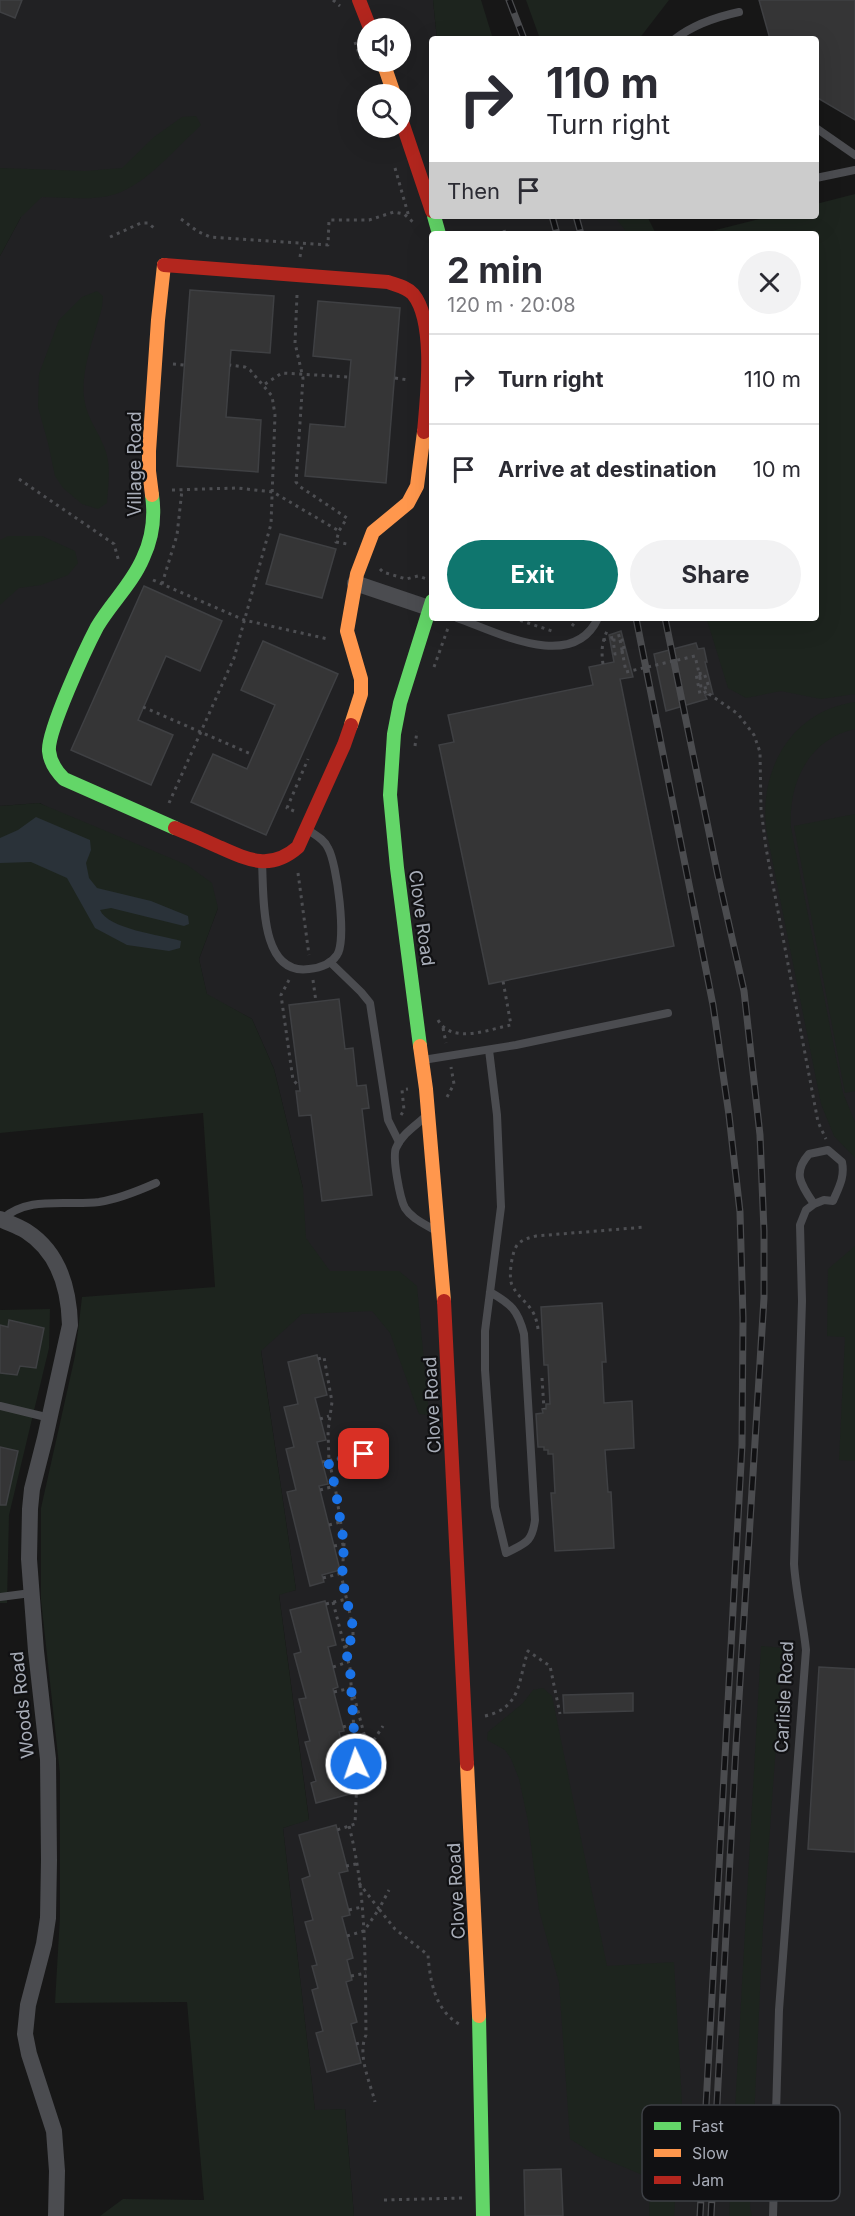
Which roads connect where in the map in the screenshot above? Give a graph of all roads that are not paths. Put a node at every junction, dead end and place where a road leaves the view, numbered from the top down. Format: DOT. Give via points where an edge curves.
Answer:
graph roads {
  1 [pos="359,0"];
  2 [pos="739,12"];
  3 [pos="366,18"];
  4 [pos="680,36"];
  5 [pos="819,130"];
  6 [pos="407,138"];
  7 [pos="855,155"];
  8 [pos="855,170"];
  9 [pos="819,177"];
  10 [pos="429,202"];
  11 [pos="355,582"];
  12 [pos="429,605"];
  13 [pos="429,612"];
  14 [pos="465,621"];
  15 [pos="596,621"];
  16 [pos="307,830"];
  17 [pos="262,862"];
  18 [pos="330,962"];
  19 [pos="668,1013"];
  20 [pos="489,1050"];
  21 [pos="422,1060"];
  22 [pos="428,1114"];
  23 [pos="399,1143"];
  24 [pos="156,1184"];
  25 [pos="814,1204"];
  26 [pos="1,1220"];
  27 [pos="439,1232"];
  28 [pos="490,1292"];
  29 [pos="0,1406"];
  30 [pos="50,1418"];
  31 [pos="32,1593"];
  32 [pos="0,1597"];
  33 [pos="776,2105"];
  34 [pos="773,2201"];
  35 [pos="56,2216"];
  36 [pos="483,2216"];
  37 [pos="773,2216"];
  1 -- 3 [label="street"];
  2 -- 4 [label="lane" via="698,24"];
  5 -- 7 [label="lane"];
  6 -- 10 [label="street"];
  8 -- 9 [label="lane"];
  11 -- 12 [label="street"];
  11 -- 16 [label="street, Village Road" via="348,619 361,694 348,736"];
  11 -- 17 [label="street, Village Road" via="373,532 408,503 417,486 429,358 427,334 413,295 388,282 165,265 149,451 152,530 129,585 98,626 51,732 50,761 64,779 249,860"];
  13 -- 21 [label="street, Clove Road" via="400,703 390,772 391,820"];
  14 -- 15 [label="lane" via="520,641 560,647 580,639"];
  16 -- 17 [label="street, Village Road" via="292,853"];
  16 -- 18 [label="lane" via="322,839 331,854 342,942 338,955"];
  17 -- 18 [label="lane" via="266,919 277,957 296,970 318,968"];
  18 -- 23 [label="lane" via="370,1003 388,1120"];
  19 -- 20 [label="lane"];
  20 -- 21 [label="lane"];
  20 -- 28 [label="lane" via="497,1114 501,1207"];
  21 -- 22 [label="street, Clove Road"];
  22 -- 23 [label="lane"];
  22 -- 27 [label="street, Clove Road"];
  23 -- 27 [label="lane" via="395,1159 405,1208"];
  24 -- 26 [label="lane" via="98,1202 21,1206"];
  25 -- 25 [label="lane" via="833,1201 844,1172 842,1162 828,1150 809,1154 799,1167 802,1185"];
  25 -- 33 [label="lane, Carlisle Road" via="806,1210 800,1225 802,1301 794,1564 806,1650 779,2010"];
  26 -- 30 [label="street, Woods Road" via="25,1231 48,1252 67,1292 70,1325"];
  27 -- 36 [label="street, Clove Road" via="479,2027"];
  28 -- 28 [label="lane" via="485,1370 495,1508 506,1553 527,1542 535,1520 524,1334 515,1310"];
  29 -- 30 [label="lane"];
  30 -- 31 [label="street, Woods Road" via="32,1489"];
  31 -- 32 [label="lane"];
  31 -- 35 [label="street, Woods Road" via="48,1759 48,1918 25,2034 54,2131"];
  34 -- 37 [label="lane, Carlisle Road"];
}
